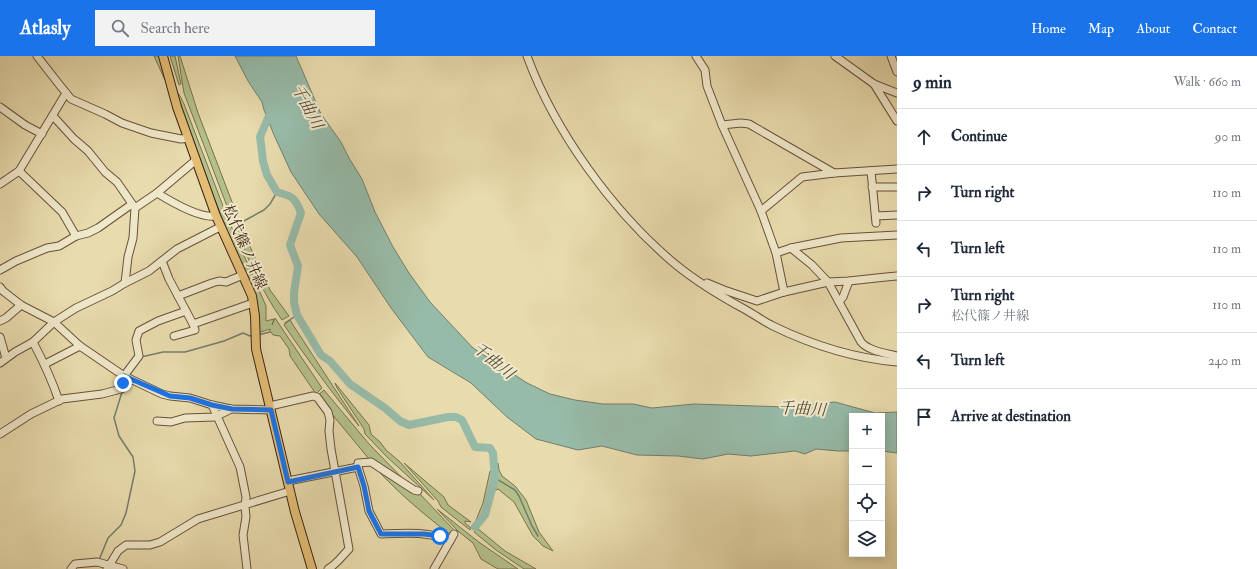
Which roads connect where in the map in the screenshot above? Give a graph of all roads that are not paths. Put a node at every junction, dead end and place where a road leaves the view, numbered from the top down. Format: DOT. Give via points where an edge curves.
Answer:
graph roads {
  1 [pos="37,56"];
  2 [pos="163,56"];
  3 [pos="696,56"];
  4 [pos="835,56"];
  5 [pos="891,56"];
  6 [pos="527,57"];
  7 [pos="897,72"];
  8 [pos="874,84"];
  9 [pos="66,93"];
  10 [pos="897,93"];
  11 [pos="0,107"];
  12 [pos="53,116"];
  13 [pos="897,121"];
  14 [pos="722,125"];
  15 [pos="42,134"];
  16 [pos="188,138"];
  17 [pos="196,160"];
  18 [pos="897,169"];
  19 [pos="19,171"];
  20 [pos="871,171"];
  21 [pos="834,173"];
  22 [pos="0,184"];
  23 [pos="872,187"];
  24 [pos="897,187"];
  25 [pos="156,193"];
  26 [pos="134,206"];
  27 [pos="761,211"];
  28 [pos="897,215"];
  29 [pos="216,216"];
  30 [pos="220,228"];
  31 [pos="897,235"];
  32 [pos="76,236"];
  33 [pos="791,248"];
  34 [pos="776,253"];
  35 [pos="162,261"];
  36 [pos="0,270"];
  37 [pos="243,275"];
  38 [pos="897,276"];
  39 [pos="699,281"];
  40 [pos="849,281"];
  41 [pos="828,282"];
  42 [pos="125,283"];
  43 [pos="0,287"];
  44 [pos="784,292"];
  45 [pos="178,296"];
  46 [pos="839,302"];
  47 [pos="253,303"];
  48 [pos="21,305"];
  49 [pos="186,311"];
  50 [pos="0,321"];
  51 [pos="54,322"];
  52 [pos="193,324"];
  53 [pos="174,336"];
  54 [pos="0,337"];
  55 [pos="33,342"];
  56 [pos="80,346"];
  57 [pos="897,356"];
  58 [pos="6,358"];
  59 [pos="897,362"];
  60 [pos="0,363"];
  61 [pos="44,364"];
  62 [pos="124,376"];
  63 [pos="58,401"];
  64 [pos="212,405"];
  65 [pos="270,408"];
  66 [pos="232,409"];
  67 [pos="218,417"];
  68 [pos="157,421"];
  69 [pos="0,434"];
  70 [pos="358,467"];
  71 [pos="335,471"];
  72 [pos="288,482"];
  73 [pos="290,491"];
  74 [pos="418,491"];
  75 [pos="245,504"];
  76 [pos="108,567"];
  77 [pos="336,567"];
  78 [pos="71,569"];
  79 [pos="123,569"];
  80 [pos="247,569"];
  81 [pos="312,569"];
  82 [pos="328,569"];
  83 [pos="434,569"];
  1 -- 9 [label="street"];
  2 -- 16 [label="main road, 松代篠ノ井線"];
  3 -- 14 [label="street" via="705,70 707,86"];
  4 -- 8 [label="street"];
  5 -- 7 [label="street"];
  6 -- 39 [label="street" via="551,109 590,172 632,222 662,252"];
  8 -- 10 [label="street"];
  8 -- 13 [label="street"];
  9 -- 12 [label="street"];
  9 -- 16 [label="street" via="72,99 122,123 170,138"];
  11 -- 15 [label="street"];
  12 -- 15 [label="street"];
  12 -- 26 [label="street" via="88,151 104,172 117,182"];
  14 -- 21 [label="street" via="749,124"];
  14 -- 27 [label="street"];
  15 -- 19 [label="street"];
  16 -- 17 [label="main road, 松代篠ノ井線"];
  17 -- 25 [label="street"];
  17 -- 29 [label="main road, 松代篠ノ井線"];
  18 -- 20 [label="street"];
  19 -- 22 [label="street"];
  19 -- 32 [label="street" via="62,212"];
  20 -- 21 [label="street"];
  20 -- 23 [label="street"];
  21 -- 27 [label="street" via="802,177"];
  23 -- 24 [label="street"];
  23 -- 28 [label="street" via="876,220"];
  25 -- 26 [label="street"];
  25 -- 29 [label="street" via="188,210"];
  26 -- 32 [label="street" via="98,228"];
  26 -- 42 [label="street" via="134,238 128,257"];
  27 -- 34 [label="street"];
  29 -- 30 [label="main road, 松代篠ノ井線"];
  30 -- 35 [label="street" via="177,249"];
  30 -- 37 [label="main road, 松代篠ノ井線"];
  31 -- 33 [label="street" via="841,238"];
  32 -- 36 [label="street" via="59,246 47,248"];
  33 -- 34 [label="street"];
  33 -- 41 [label="street"];
  34 -- 44 [label="street"];
  35 -- 42 [label="street"];
  35 -- 45 [label="street"];
  37 -- 45 [label="street"];
  37 -- 47 [label="main road, 松代篠ノ井線"];
  38 -- 40 [label="street"];
  39 -- 44 [label="street" via="757,301"];
  39 -- 59 [label="street" via="722,297 794,336 831,350"];
  40 -- 41 [label="street"];
  40 -- 46 [label="street"];
  41 -- 44 [label="street"];
  41 -- 46 [label="street"];
  42 -- 51 [label="street"];
  43 -- 48 [label="street"];
  45 -- 49 [label="street"];
  46 -- 57 [label="street" via="865,346"];
  47 -- 52 [label="street"];
  47 -- 65 [label="main road, 松代篠ノ井線" via="256,350"];
  48 -- 50 [label="street"];
  48 -- 51 [label="street"];
  49 -- 52 [label="street"];
  49 -- 62 [label="street" via="139,331 136,340 139,356"];
  51 -- 55 [label="street"];
  51 -- 56 [label="street"];
  52 -- 53 [label="street" via="195,330"];
  54 -- 58 [label="street"];
  55 -- 58 [label="street"];
  55 -- 61 [label="street"];
  56 -- 61 [label="street"];
  56 -- 62 [label="street"];
  58 -- 60 [label="street"];
  61 -- 63 [label="street"];
  62 -- 63 [label="street" via="121,389"];
  62 -- 64 [label="street" via="170,396 190,398"];
  63 -- 69 [label="street" via="31,414"];
  64 -- 66 [label="street"];
  64 -- 67 [label="street"];
  65 -- 66 [label="street"];
  65 -- 71 [label="street" via="317,397 328,412 330,420 329,431"];
  65 -- 72 [label="main road, 松代篠ノ井線"];
  66 -- 67 [label="street"];
  67 -- 68 [label="street"];
  67 -- 75 [label="street" via="240,467"];
  70 -- 71 [label="street"];
  70 -- 74 [label="street" via="358,463 371,462"];
  70 -- 83 [label="street" via="369,511 381,534 452,537"];
  71 -- 72 [label="street"];
  71 -- 77 [label="street" via="349,549 338,560"];
  72 -- 73 [label="main road, 松代篠ノ井線"];
  73 -- 75 [label="street"];
  73 -- 81 [label="main road, 松代篠ノ井線"];
  75 -- 76 [label="street" via="198,519 160,542 126,546 118,551"];
  75 -- 80 [label="street" via="243,534"];
  76 -- 78 [label="street" via="98,563 75,564"];
  76 -- 79 [label="street"];
  77 -- 82 [label="street"];
}
